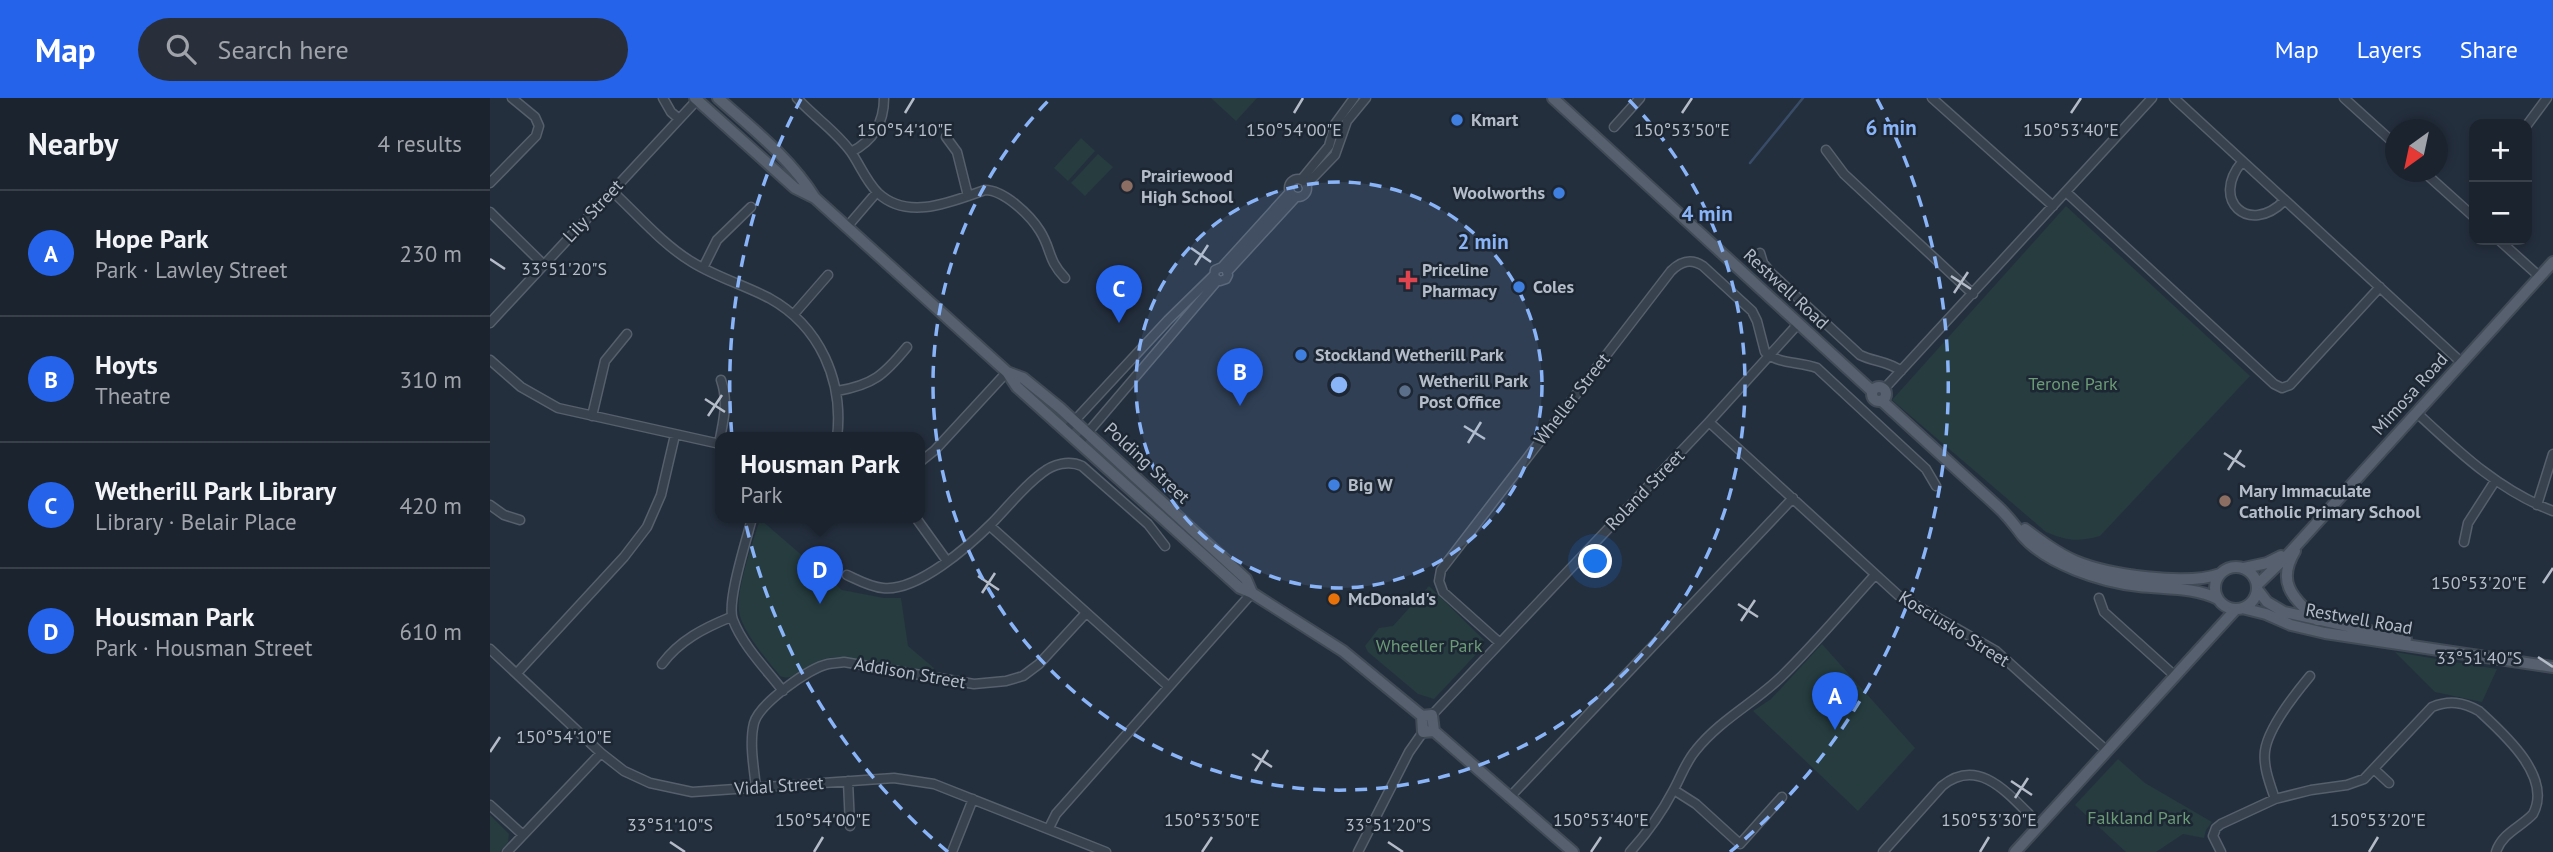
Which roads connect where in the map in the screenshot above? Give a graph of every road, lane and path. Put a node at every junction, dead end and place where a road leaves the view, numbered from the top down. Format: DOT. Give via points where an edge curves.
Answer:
graph roads {
  1 [pos="512,98"];
  2 [pos="663,98"];
  3 [pos="718,98"];
  4 [pos="728,98"];
  5 [pos="797,98"];
  6 [pos="884,98"];
  7 [pos="1353,98"];
  8 [pos="1366,98"];
  9 [pos="1553,98"];
  10 [pos="1640,98"];
  11 [pos="1932,98"];
  12 [pos="2152,98"];
  13 [pos="2174,98"];
  14 [pos="2344,98"];
  15 [pos="2547,98"];
  16 [pos="697,99"];
  17 [pos="732,110"];
  18 [pos="2531,119"];
  19 [pos="679,120"];
  20 [pos="1614,127"];
  21 [pos="2385,135"];
  22 [pos="946,137"];
  23 [pos="1826,150"];
  24 [pos="851,152"];
  25 [pos="2242,162"];
  26 [pos="1304,182"];
  27 [pos="2435,182"];
  28 [pos="490,183"];
  29 [pos="612,191"];
  30 [pos="877,192"];
  31 [pos="2066,192"];
  32 [pos="1293,195"];
  33 [pos="968,196"];
  34 [pos="815,198"];
  35 [pos="2284,201"];
  36 [pos="751,206"];
  37 [pos="2053,206"];
  38 [pos="490,212"];
  39 [pos="2469,212"];
  40 [pos="847,227"];
  41 [pos="2505,245"];
  42 [pos="1760,253"];
  43 [pos="2553,262"];
  44 [pos="544,264"];
  45 [pos="703,268"];
  46 [pos="1225,269"];
  47 [pos="828,275"];
  48 [pos="2540,276"];
  49 [pos="1216,277"];
  50 [pos="1065,278"];
  51 [pos="2380,287"];
  52 [pos="1973,294"];
  53 [pos="794,314"];
  54 [pos="490,323"];
  55 [pos="1798,324"];
  56 [pos="627,334"];
  57 [pos="1146,343"];
  58 [pos="906,347"];
  59 [pos="1156,351"];
  60 [pos="1769,356"];
  61 [pos="490,360"];
  62 [pos="2462,363"];
  63 [pos="1901,371"];
  64 [pos="1007,372"];
  65 [pos="721,380"];
  66 [pos="837,391"];
  67 [pos="1879,394"];
  68 [pos="2416,412"];
  69 [pos="593,416"];
  70 [pos="1074,420"];
  71 [pos="1709,422"];
  72 [pos="1065,431"];
  73 [pos="721,432"];
  74 [pos="837,432"];
  75 [pos="1088,433"];
  76 [pos="675,435"];
  77 [pos="715,443"];
  78 [pos="1079,443"];
  79 [pos="2553,454"];
  80 [pos="925,458"];
  81 [pos="2495,481"];
  82 [pos="1936,485"];
  83 [pos="1793,498"];
  84 [pos="490,505"];
  85 [pos="2537,505"];
  86 [pos="2553,511"];
  87 [pos="520,520"];
  88 [pos="751,523"];
  89 [pos="920,523"];
  90 [pos="2015,524"];
  91 [pos="989,526"];
  92 [pos="2303,537"];
  93 [pos="2464,542"];
  94 [pos="1165,546"];
  95 [pos="2292,549"];
  96 [pos="947,561"];
  97 [pos="2244,568"];
  98 [pos="2220,574"];
  99 [pos="847,575"];
  100 [pos="1875,575"];
  101 [pos="2257,587"];
  102 [pos="1252,593"];
  103 [pos="2099,598"];
  104 [pos="2221,602"];
  105 [pos="2239,608"];
  106 [pos="1086,613"];
  107 [pos="731,617"];
  108 [pos="2318,621"];
  109 [pos="2211,639"];
  110 [pos="1500,643"];
  111 [pos="490,649"];
  112 [pos="2473,654"];
  113 [pos="663,664"];
  114 [pos="2553,667"];
  115 [pos="517,673"];
  116 [pos="2175,676"];
  117 [pos="2310,676"];
  118 [pos="1168,686"];
  119 [pos="783,691"];
  120 [pos="1427,716"];
  121 [pos="1429,732"];
  122 [pos="2107,751"];
  123 [pos="601,753"];
  124 [pos="2375,770"];
  125 [pos="848,781"];
  126 [pos="2389,783"];
  127 [pos="756,788"];
  128 [pos="1674,790"];
  129 [pos="1782,797"];
  130 [pos="1510,798"];
  131 [pos="973,799"];
  132 [pos="2274,799"];
  133 [pos="490,805"];
  134 [pos="2040,825"];
  135 [pos="850,826"];
  136 [pos="1049,828"];
  137 [pos="523,835"];
  138 [pos="507,852"];
  139 [pos="952,852"];
  140 [pos="1106,852"];
  141 [pos="1358,852"];
  142 [pos="1573,852"];
  143 [pos="1630,852"];
  144 [pos="1883,852"];
  145 [pos="2015,852"];
  146 [pos="2221,852"];
  147 [pos="2496,852"];
  1 -- 28 [label="street" via="539,126 536,136"];
  2 -- 19 [label="street"];
  3 -- 17 [label="main road, Polding Street"];
  4 -- 17 [label="main road"];
  5 -- 24 [label="street"];
  6 -- 24 [label="street" via="872,138"];
  7 -- 26 [label="street"];
  8 -- 26 [label="street" via="1347,121 1335,155"];
  9 -- 55 [label="main road, Restwell Road"];
  10 -- 20 [label="street"];
  11 -- 37 [label="street"];
  12 -- 31 [label="street"];
  13 -- 25 [label="street"];
  14 -- 21 [label="street"];
  15 -- 18 [label="street"];
  16 -- 19 [label="street, Lily Street"];
  16 -- 34 [label="main road, Polding Street" via="795,188"];
  17 -- 34 [label="main road, Polding Street" via="788,163"];
  19 -- 29 [label="street, Lily Street"];
  22 -- 33 [label="street" via="957,152"];
  23 -- 52 [label="street" via="1844,174"];
  24 -- 30 [label="street"];
  25 -- 35 [label="street"];
  25 -- 35 [label="street" via="2229,191 2238,209 2260,216"];
  26 -- 32 [label="street" via="1292,182"];
  26 -- 32 [label="street" via="1304,195"];
  27 -- 39 [label="street"];
  29 -- 44 [label="street, Lily Street"];
  29 -- 45 [label="street" via="670,245"];
  30 -- 33 [label="street" via="902,208"];
  30 -- 40 [label="street"];
  31 -- 37 [label="street"];
  31 -- 51 [label="street" via="2282,388 2290,385"];
  32 -- 46 [label="street"];
  33 -- 50 [label="street" via="985,190 1005,196 1041,233 1052,265"];
  34 -- 40 [label="main road, Polding Street"];
  35 -- 51 [label="street"];
  36 -- 45 [label="street" via="717,240"];
  37 -- 52 [label="street"];
  38 -- 44 [label="street"];
  40 -- 64 [label="main road, Polding Street"];
  41 -- 48 [label="street"];
  42 -- 63 [label="street" via="1771,273 1860,355"];
  43 -- 48 [label="main road, Mimosa Road"];
  44 -- 54 [label="street, Lily Street"];
  45 -- 53 [label="street"];
  46 -- 49 [label="street" via="1215,270"];
  46 -- 49 [label="street" via="1226,279"];
  47 -- 53 [label="street"];
  48 -- 62 [label="main road, Mimosa Road"];
  49 -- 57 [label="street"];
  49 -- 59 [label="street"];
  51 -- 62 [label="street"];
  52 -- 63 [label="street"];
  53 -- 66 [label="street" via="827,359"];
  55 -- 60 [label="street, Roland Street"];
  55 -- 67 [label="main road, Restwell Road"];
  56 -- 69 [label="street" via="605,361"];
  57 -- 59 [label="street"];
  57 -- 70 [label="street"];
  58 -- 66 [label="street" via="874,381"];
  59 -- 75 [label="street"];
  60 -- 71 [label="street, Roland Street"];
  60 -- 82 [label="street" via="1817,368 1926,469"];
  60 -- 110 [label="street, Wheller Street" via="1752,311 1703,267 1684,262 1671,271 1441,570 1443,592"];
  61 -- 69 [label="street" via="537,398"];
  62 -- 68 [label="main road, Mimosa Road"];
  63 -- 67 [label="street"];
  64 -- 70 [label="main road, Polding Street" via="1023,378"];
  64 -- 72 [label="main road, Polding Street"];
  64 -- 80 [label="street"];
  65 -- 73 [label="street" via="726,395"];
  66 -- 74 [label="street"];
  67 -- 90 [label="main road, Restwell Road"];
  68 -- 81 [label="street"];
  68 -- 92 [label="main road, Mimosa Road"];
  69 -- 76 [label="street"];
  70 -- 72 [label="street"];
  70 -- 75 [label="main road, Polding Street"];
  71 -- 83 [label="street, Kosciusko Street"];
  71 -- 110 [label="street, Roland Street"];
  72 -- 78 [label="main road, Polding Street"];
  75 -- 78 [label="street"];
  75 -- 102 [label="main road, Polding Street" via="1246,579"];
  76 -- 77 [label="street"];
  76 -- 115 [label="street" via="662,495 647,527"];
  78 -- 102 [label="main road, Polding Street" via="1240,588"];
  79 -- 85 [label="street"];
  81 -- 85 [label="street"];
  81 -- 93 [label="street" via="2468,523"];
  83 -- 100 [label="street, Kosciusko Street"];
  83 -- 130 [label="street"];
  84 -- 87 [label="street"];
  85 -- 86 [label="street"];
  88 -- 107 [label="street"];
  89 -- 96 [label="street"];
  90 -- 98 [label="main road, Restwell Road" via="2066,557 2105,570 2186,580"];
  90 -- 104 [label="main road, Restwell Road" via="2040,550 2084,573 2117,583 2204,593"];
  91 -- 94 [label="street" via="1041,473 1074,463 1148,524"];
  91 -- 96 [label="street"];
  91 -- 106 [label="street"];
  92 -- 95 [label="main road, Mimosa Road"];
  92 -- 108 [label="main road" via="2291,557 2288,587 2293,598"];
  95 -- 97 [label="main road, Mimosa Road" via="2267,563"];
  95 -- 101 [label="main road, Mimosa Road"];
  96 -- 99 [label="street" via="901,587 883,588"];
  97 -- 98 [label="main road" via="2231,567"];
  97 -- 101 [label="main road" via="2254,576"];
  98 -- 104 [label="main road" via="2215,586"];
  100 -- 122 [label="street, Kosciusko Street" via="1912,604 1996,651"];
  100 -- 128 [label="street" via="1782,677 1697,748"];
  101 -- 105 [label="main road" via="2253,600"];
  101 -- 108 [label="main road, Restwell Road" via="2274,607"];
  102 -- 118 [label="street"];
  102 -- 120 [label="main road, Polding Street" via="1343,651"];
  103 -- 116 [label="street" via="2104,612"];
  104 -- 105 [label="main road"];
  104 -- 109 [label="main road"];
  105 -- 109 [label="main road"];
  105 -- 112 [label="main road, Restwell Road" via="2325,633"];
  106 -- 118 [label="street"];
  106 -- 119 [label="street, Addison Street" via="1039,664 1006,681 974,684 844,662 811,671"];
  107 -- 113 [label="street" via="687,638"];
  107 -- 119 [label="street"];
  108 -- 112 [label="main road, Restwell Road"];
  109 -- 116 [label="main road"];
  110 -- 120 [label="street, Roland Street"];
  111 -- 115 [label="street, Vidal Street"];
  112 -- 114 [label="main road, Restwell Road"];
  115 -- 123 [label="street, Vidal Street"];
  116 -- 122 [label="main road"];
  117 -- 132 [label="street" via="2265,749"];
  118 -- 136 [label="street" via="1056,814"];
  119 -- 127 [label="street, Addison Street" via="755,719"];
  120 -- 121 [label="main road"];
  121 -- 130 [label="main road"];
  121 -- 141 [label="street" via="1409,752"];
  122 -- 134 [label="main road"];
  123 -- 127 [label="street, Vidal Street" via="624,771 672,790"];
  123 -- 137 [label="street"];
  124 -- 126 [label="street"];
  124 -- 132 [label="street" via="2347,785"];
  124 -- 147 [label="street" via="2432,707 2457,702 2479,711 2537,765 2544,792 2534,813 2501,840"];
  125 -- 127 [label="street, Vidal Street"];
  125 -- 131 [label="street, Vidal Street" via="912,780"];
  125 -- 135 [label="street"];
  128 -- 129 [label="street" via="1740,844"];
  128 -- 143 [label="street"];
  130 -- 142 [label="main road"];
  131 -- 136 [label="street, Vidal Street"];
  131 -- 139 [label="street"];
  132 -- 146 [label="street" via="2216,828 2213,839"];
  133 -- 137 [label="street"];
  134 -- 144 [label="street" via="1993,782 1963,774 1942,786"];
  134 -- 145 [label="main road"];
  136 -- 140 [label="street, Vidal Street"];
  137 -- 138 [label="street"];
}
